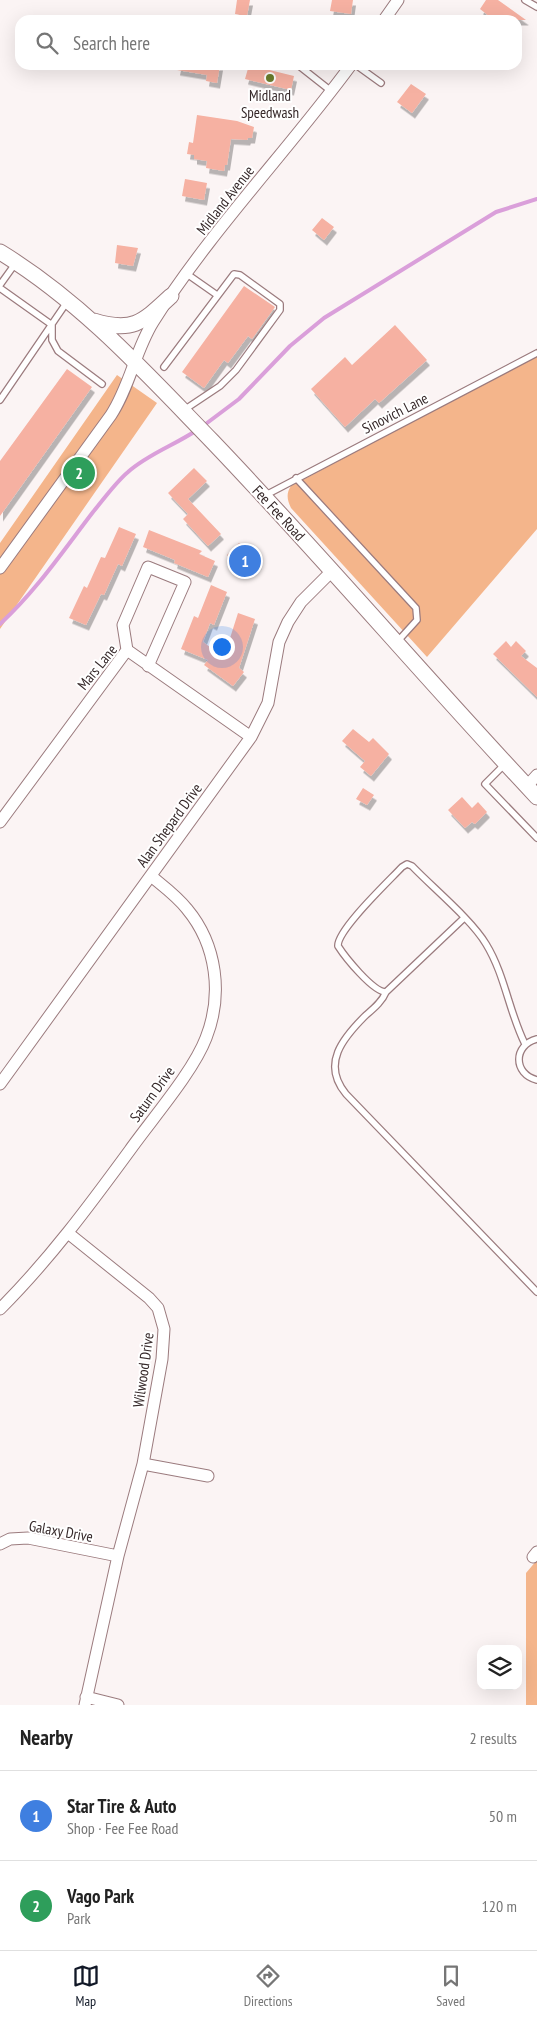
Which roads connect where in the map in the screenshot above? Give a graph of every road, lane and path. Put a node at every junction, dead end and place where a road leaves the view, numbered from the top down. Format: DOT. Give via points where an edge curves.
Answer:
graph roads {
  1 [pos="398,0"];
  2 [pos="525,0"];
  3 [pos="537,6"];
  4 [pos="388,15"];
  5 [pos="304,70"];
  6 [pos="347,70"];
  7 [pos="363,70"];
  8 [pos="381,84"];
  9 [pos="331,92"];
  10 [pos="0,252"];
  11 [pos="16,262"];
  12 [pos="187,274"];
  13 [pos="0,286"];
  14 [pos="217,295"];
  15 [pos="171,296"];
  16 [pos="68,301"];
  17 [pos="93,321"];
  18 [pos="52,325"];
  19 [pos="537,354"];
  20 [pos="136,361"];
  21 [pos="164,367"];
  22 [pos="102,384"];
  23 [pos="0,400"];
  24 [pos="185,413"];
  25 [pos="296,478"];
  26 [pos="264,496"];
  27 [pos="0,568"];
  28 [pos="332,571"];
  29 [pos="397,643"];
  30 [pos="128,650"];
  31 [pos="148,666"];
  32 [pos="251,737"];
  33 [pos="506,763"];
  34 [pos="534,786"];
  35 [pos="0,822"];
  36 [pos="537,838"];
  37 [pos="151,876"];
  38 [pos="463,918"];
  39 [pos="386,992"];
  40 [pos="537,1039"];
  41 [pos="525,1044"];
  42 [pos="537,1080"];
  43 [pos="0,1084"];
  44 [pos="68,1233"];
  45 [pos="537,1292"];
  46 [pos="0,1308"];
  47 [pos="143,1464"];
  48 [pos="208,1476"];
  49 [pos="0,1544"];
  50 [pos="118,1556"];
  51 [pos="86,1701"];
  52 [pos="118,1705"];
  1 -- 4 [label="street"];
  2 -- 3 [label="lane"];
  5 -- 9 [label="lane"];
  6 -- 9 [label="street, Midland Avenue"];
  7 -- 8 [label="lane"];
  9 -- 12 [label="street, Midland Avenue" via="232,213"];
  10 -- 11 [label="street, Fee Fee Road"];
  11 -- 13 [label="lane"];
  11 -- 16 [label="street, Fee Fee Road"];
  12 -- 14 [label="lane"];
  12 -- 15 [label="street, Midland Avenue"];
  13 -- 18 [label="lane"];
  14 -- 21 [label="lane"];
  14 -- 24 [label="lane" via="234,274 240,275 280,304 280,310 236,370"];
  15 -- 17 [label="street" via="142,321 131,326 117,327"];
  15 -- 20 [label="street, Midland Avenue" via="143,340"];
  16 -- 17 [label="street, Fee Fee Road"];
  16 -- 18 [label="lane"];
  17 -- 20 [label="street, Fee Fee Road"];
  18 -- 22 [label="lane" via="52,340 58,351"];
  18 -- 23 [label="lane"];
  19 -- 25 [label="lane, Sinovich Lane"];
  20 -- 24 [label="street, Fee Fee Road"];
  20 -- 27 [label="street, Midland Avenue" via="127,388 111,415"];
  24 -- 26 [label="street, Fee Fee Road"];
  25 -- 26 [label="lane, Sinovich Lane"];
  25 -- 29 [label="lane" via="416,608 417,620"];
  26 -- 28 [label="street, Fee Fee Road"];
  28 -- 29 [label="street, Fee Fee Road"];
  28 -- 32 [label="street, Alan Shepard Drive" via="301,602 288,622 280,642 268,703"];
  29 -- 33 [label="street, Fee Fee Road"];
  30 -- 31 [label="street, Mars Lane"];
  30 -- 31 [label="street" via="123,626 148,566 185,582"];
  30 -- 35 [label="street, Mars Lane"];
  31 -- 32 [label="street, Mars Lane"];
  32 -- 37 [label="street, Alan Shepard Drive"];
  33 -- 34 [label="street, Fee Fee Road"];
  33 -- 36 [label="lane" via="485,784"];
  37 -- 43 [label="street, Alan Shepard Drive"];
  37 -- 44 [label="street, Saturn Drive" via="187,909 208,946 215,977 210,1026 200,1052 187,1072"];
  38 -- 39 [label="lane"];
  38 -- 39 [label="lane" via="412,866 402,867 340,934 338,941 344,956 376,990"];
  38 -- 41 [label="lane" via="486,944 495,962"];
  39 -- 45 [label="lane" via="339,1047 334,1065 337,1082"];
  40 -- 41 [label="lane"];
  41 -- 42 [label="lane" via="518,1056 520,1069 524,1075"];
  44 -- 46 [label="street, Saturn Drive"];
  44 -- 47 [label="street, Wilwood Drive" via="158,1308 164,1329 162,1360"];
  47 -- 48 [label="street"];
  47 -- 50 [label="street, Wilwood Drive"];
  49 -- 50 [label="street, Galaxy Drive" via="10,1539 28,1538"];
  50 -- 51 [label="street, Wilwood Drive"];
  51 -- 52 [label="street"];
}
